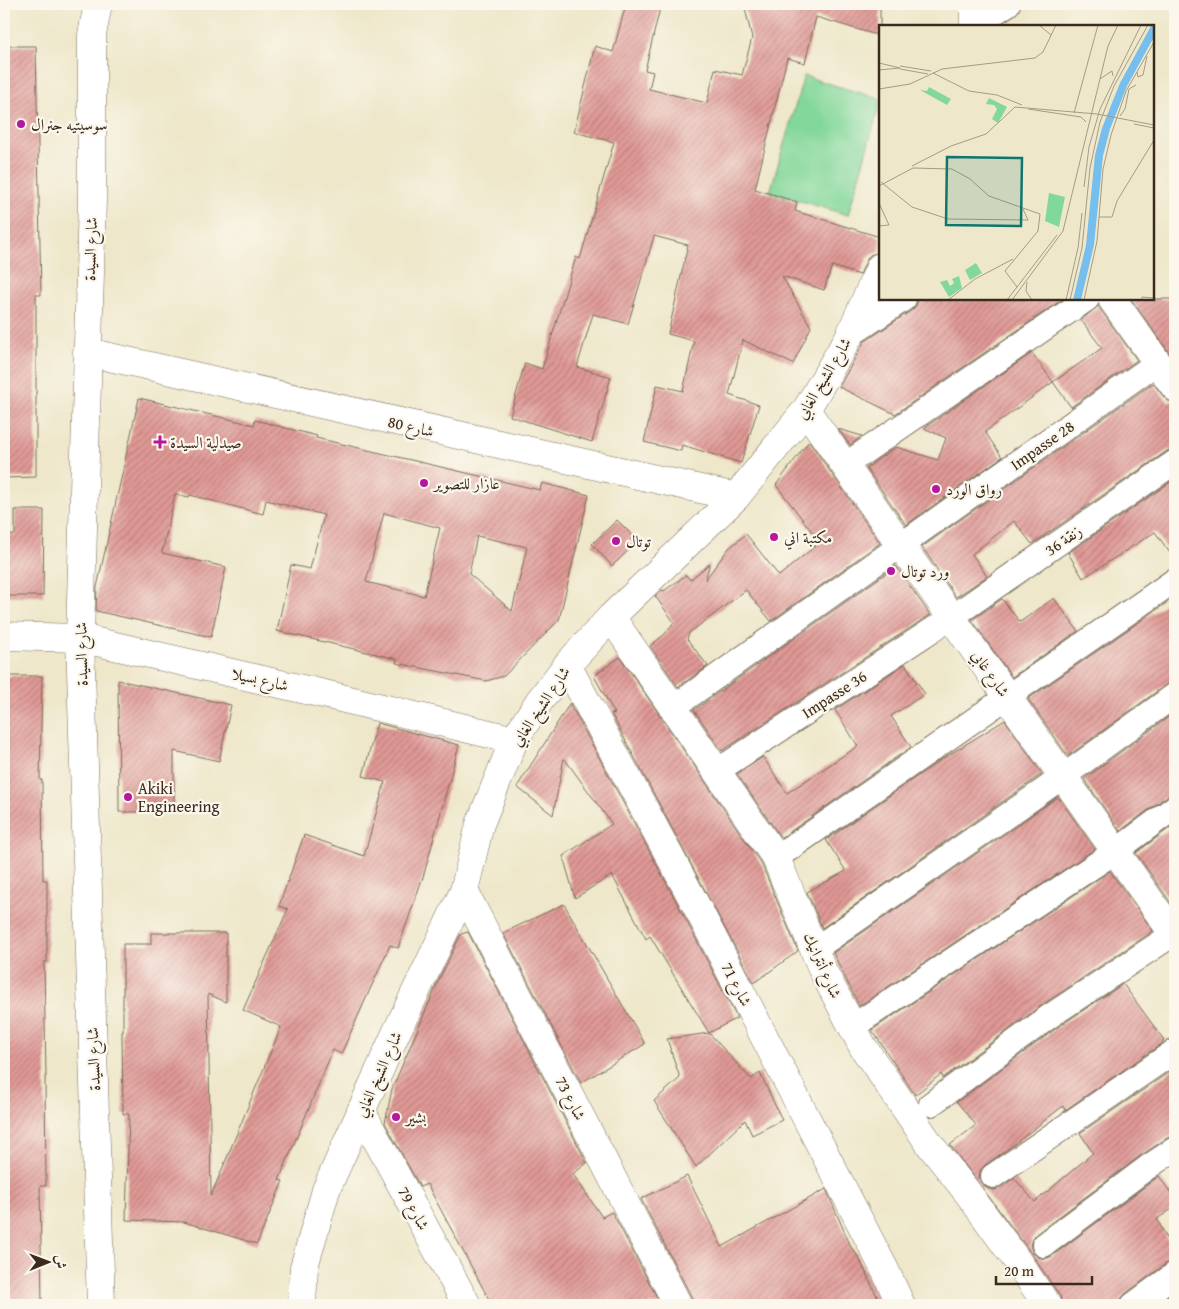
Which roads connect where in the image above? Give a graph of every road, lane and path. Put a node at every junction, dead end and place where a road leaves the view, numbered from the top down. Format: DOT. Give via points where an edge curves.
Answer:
graph roads {
  1 [pos="98,4"];
  2 [pos="974,4"];
  3 [pos="1008,4"];
  4 [pos="974,25"];
  5 [pos="976,25"];
  6 [pos="879,269"];
  7 [pos="902,300"];
  8 [pos="1086,300"];
  9 [pos="1113,300"];
  10 [pos="850,335"];
  11 [pos="87,352"];
  12 [pos="1158,362"];
  13 [pos="1175,386"];
  14 [pos="806,410"];
  15 [pos="1175,462"];
  16 [pos="845,465"];
  17 [pos="736,497"];
  18 [pos="901,544"];
  19 [pos="1175,580"];
  20 [pos="611,617"];
  21 [pos="952,618"];
  22 [pos="4,636"];
  23 [pos="80,638"];
  24 [pos="567,665"];
  25 [pos="1175,695"];
  26 [pos="1008,697"];
  27 [pos="674,707"];
  28 [pos="514,740"];
  29 [pos="716,771"];
  30 [pos="1064,776"];
  31 [pos="1175,807"];
  32 [pos="1116,851"];
  33 [pos="776,858"];
  34 [pos="464,892"];
  35 [pos="1175,934"];
  36 [pos="815,949"];
  37 [pos="852,1027"];
  38 [pos="1175,1050"];
  39 [pos="931,1104"];
  40 [pos="361,1111"];
  41 [pos="1175,1149"];
  42 [pos="993,1176"];
  43 [pos="1044,1245"];
  44 [pos="1175,1274"];
  45 [pos="101,1305"];
  46 [pos="302,1305"];
  47 [pos="467,1305"];
  48 [pos="678,1305"];
  49 [pos="901,1305"];
  50 [pos="1047,1305"];
  51 [pos="1132,1305"];
  1 -- 11 [label="street, شارع السيدة" via="92,35 92,199"];
  2 -- 4 [label="street"];
  3 -- 5 [label="street"];
  6 -- 10 [label="street, شارع الشيخ الغابي"];
  7 -- 10 [label="street"];
  8 -- 16 [label="street"];
  9 -- 12 [label="street"];
  10 -- 14 [label="street, شارع الشيخ الغابي"];
  11 -- 17 [label="street, شارع 80"];
  11 -- 23 [label="street, شارع السيدة"];
  12 -- 13 [label="street"];
  12 -- 18 [label="street, Impasse 28"];
  14 -- 16 [label="street, شارع غابي"];
  14 -- 17 [label="street, شارع الشيخ الغابي"];
  15 -- 21 [label="street, زنقة 36"];
  16 -- 18 [label="street, شارع غابي"];
  17 -- 20 [label="street, شارع الشيخ الغابي"];
  18 -- 21 [label="street, شارع غابي"];
  18 -- 27 [label="street, Impasse 28"];
  19 -- 26 [label="street"];
  20 -- 24 [label="street, شارع الشيخ الغابي"];
  20 -- 27 [label="street, شارع أنترانيك"];
  21 -- 26 [label="street, شارع غابي"];
  21 -- 29 [label="street, Impasse 36"];
  22 -- 23 [label="street, شارع بسيلا"];
  23 -- 28 [label="street, شارع بسيلا"];
  23 -- 45 [label="street, شارع السيدة"];
  24 -- 28 [label="street, شارع الشيخ الغابي"];
  24 -- 49 [label="street, شارع 71" via="698,909"];
  25 -- 30 [label="street"];
  26 -- 30 [label="street, شارع غابي"];
  26 -- 33 [label="street"];
  27 -- 29 [label="street, شارع أنترانيك"];
  28 -- 34 [label="street, شارع الشيخ الغابي" via="480,824"];
  29 -- 33 [label="street, شارع أنترانيك"];
  30 -- 32 [label="street, شارع غابي"];
  30 -- 36 [label="street"];
  31 -- 32 [label="street"];
  32 -- 35 [label="street, شارع غابي"];
  32 -- 37 [label="street"];
  33 -- 36 [label="street, شارع أنترانيك"];
  34 -- 40 [label="street, شارع الشيخ الغابي"];
  34 -- 48 [label="street, شارع 73"];
  35 -- 39 [label="street" via="1050,1016"];
  36 -- 37 [label="street, شارع أنترانيك"];
  37 -- 50 [label="street, شارع أنترانيك" via="931,1146"];
  38 -- 42 [label="street"];
  40 -- 46 [label="street, شارع الشيخ الغابي" via="326,1190 304,1267"];
  40 -- 47 [label="street, شارع 79"];
  41 -- 43 [label="street"];
  44 -- 51 [label="street"];
}
